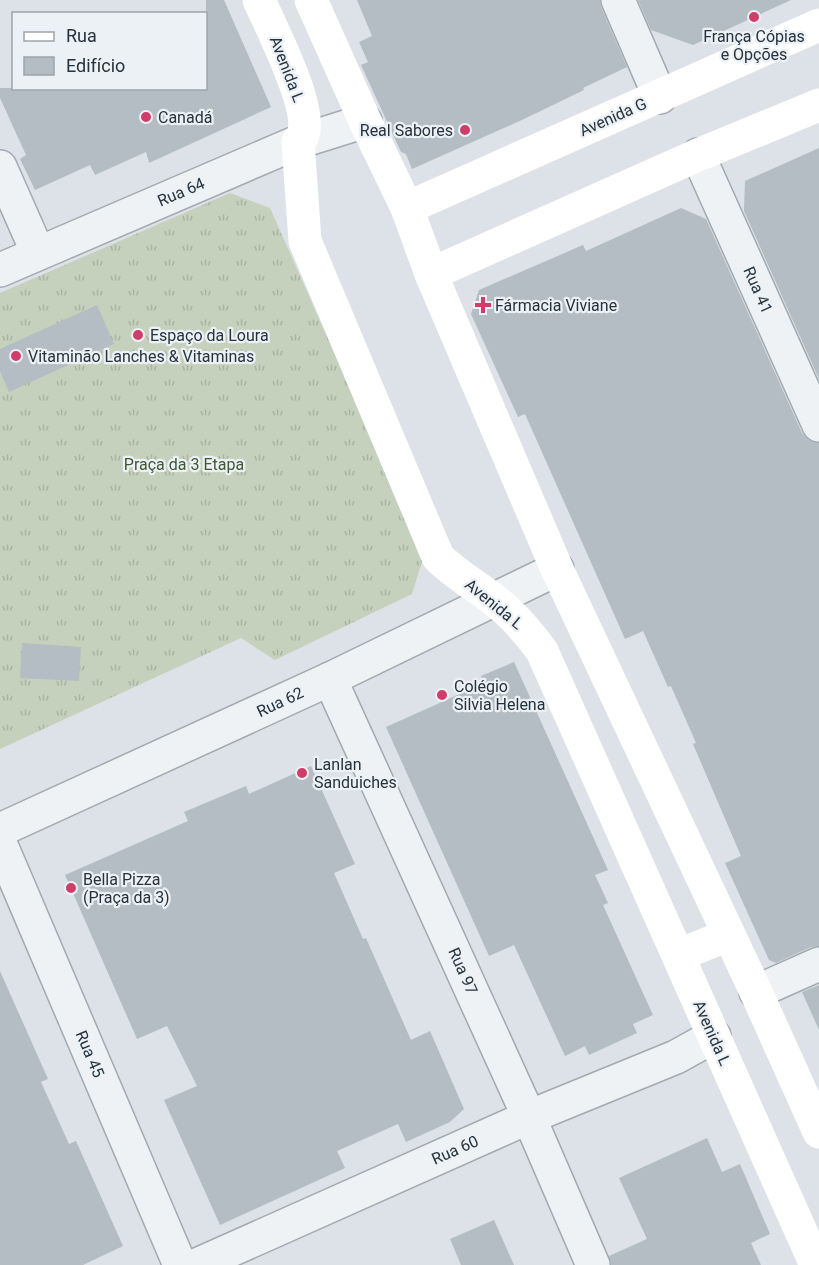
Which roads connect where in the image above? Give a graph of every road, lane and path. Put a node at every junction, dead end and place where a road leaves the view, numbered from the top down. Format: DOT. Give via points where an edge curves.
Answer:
graph roads {
  1 [pos="259,0"];
  2 [pos="311,0"];
  3 [pos="618,0"];
  4 [pos="819,25"];
  5 [pos="660,97"];
  6 [pos="819,105"];
  7 [pos="365,121"];
  8 [pos="298,142"];
  9 [pos="698,155"];
  10 [pos="0,167"];
  11 [pos="407,208"];
  12 [pos="38,253"];
  13 [pos="0,270"];
  14 [pos="431,274"];
  15 [pos="819,425"];
  16 [pos="557,569"];
  17 [pos="495,600"];
  18 [pos="330,679"];
  19 [pos="0,830"];
  20 [pos="0,843"];
  21 [pos="729,935"];
  22 [pos="678,956"];
  23 [pos="819,964"];
  24 [pos="756,992"];
  25 [pos="714,1036"];
  26 [pos="529,1117"];
  27 [pos="819,1132"];
  28 [pos="180,1265"];
  29 [pos="197,1265"];
  30 [pos="593,1265"];
  31 [pos="816,1265"];
  1 -- 8 [label="street, Avenida L" via="295,79 303,110 304,135"];
  2 -- 7 [label="street"];
  3 -- 5 [label="street"];
  4 -- 5 [label="street, Avenida G"];
  5 -- 11 [label="street, Avenida G"];
  6 -- 9 [label="street"];
  7 -- 8 [label="street, Rua 64"];
  7 -- 11 [label="street"];
  8 -- 12 [label="street, Rua 64"];
  8 -- 17 [label="street, Avenida L" via="305,242 438,557"];
  9 -- 14 [label="street"];
  9 -- 15 [label="street, Rua 41"];
  10 -- 12 [label="street"];
  11 -- 14 [label="street"];
  12 -- 13 [label="street, Rua 64"];
  14 -- 16 [label="street"];
  16 -- 17 [label="street, Rua 62"];
  16 -- 21 [label="street"];
  17 -- 18 [label="street, Rua 62"];
  17 -- 22 [label="street, Avenida L" via="524,627 542,651"];
  18 -- 19 [label="street, Rua 62"];
  18 -- 26 [label="street, Rua 97"];
  20 -- 28 [label="street, Rua 45"];
  21 -- 22 [label="street"];
  21 -- 24 [label="street"];
  22 -- 25 [label="street, Avenida L"];
  23 -- 24 [label="street"];
  24 -- 27 [label="street"];
  25 -- 26 [label="street, Rua 60" via="676,1057"];
  25 -- 31 [label="street, Avenida L"];
  26 -- 29 [label="street, Rua 60"];
  26 -- 30 [label="street, Rua 97"];
}
